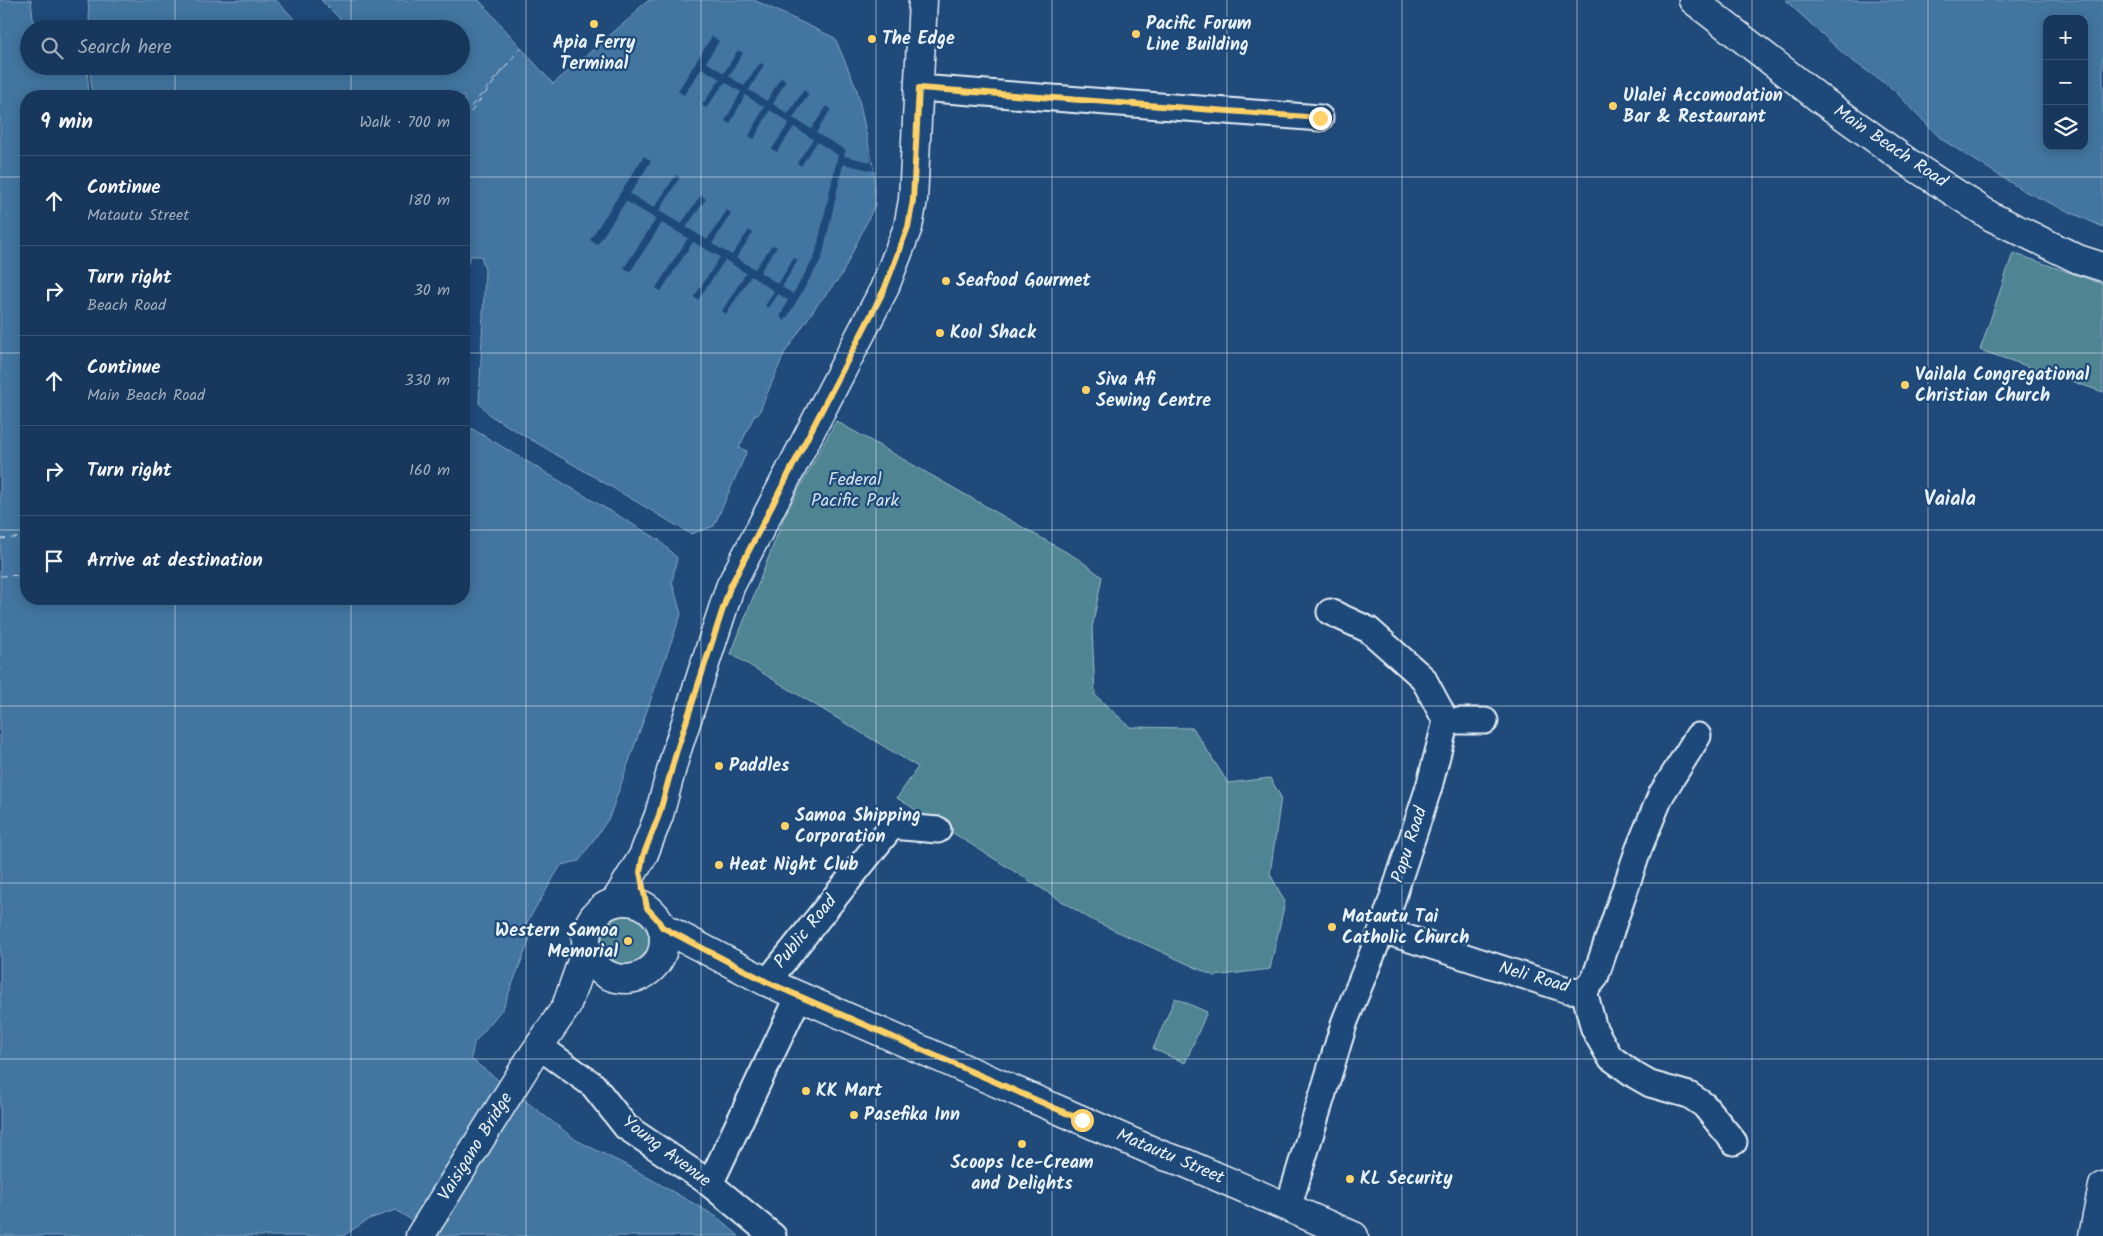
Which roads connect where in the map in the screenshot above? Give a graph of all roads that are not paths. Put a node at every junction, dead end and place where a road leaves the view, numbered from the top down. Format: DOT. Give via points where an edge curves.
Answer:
graph roads {
  1 [pos="924,0"];
  2 [pos="1694,0"];
  3 [pos="919,88"];
  4 [pos="1320,118"];
  5 [pos="2103,267"];
  6 [pos="1330,612"];
  7 [pos="1485,720"];
  8 [pos="1446,721"];
  9 [pos="1698,736"];
  10 [pos="938,830"];
  11 [pos="643,856"];
  12 [pos="615,902"];
  13 [pos="655,918"];
  14 [pos="1382,930"];
  15 [pos="586,950"];
  16 [pos="659,959"];
  17 [pos="606,975"];
  18 [pos="767,982"];
  19 [pos="1584,991"];
  20 [pos="800,996"];
  21 [pos="566,1007"];
  22 [pos="535,1053"];
  23 [pos="1734,1142"];
  24 [pos="710,1184"];
  25 [pos="2103,1186"];
  26 [pos="1288,1208"];
  27 [pos="420,1236"];
  28 [pos="773,1236"];
  29 [pos="1354,1236"];
  30 [pos="2093,1236"];
  1 -- 3 [label="main road"];
  2 -- 5 [label="main road, Main Beach Road" via="1820,99 1909,163 1992,217 2078,259"];
  3 -- 4 [label="street"];
  3 -- 11 [label="main road" via="913,200 908,227 884,290 730,587 659,815"];
  6 -- 8 [label="street" via="1369,630 1423,678"];
  7 -- 8 [label="street"];
  8 -- 14 [label="street, Papu Road" via="1429,787"];
  9 -- 19 [label="street" via="1661,795 1639,848 1595,978"];
  10 -- 18 [label="street, Public Road" via="892,826"];
  11 -- 12 [label="main road"];
  11 -- 13 [label="main road" via="640,872"];
  12 -- 13 [label="main road" via="637,903"];
  12 -- 15 [label="main road" via="605,906 590,922"];
  13 -- 16 [label="main road" via="664,940"];
  13 -- 18 [label="main road, Matautu Street"];
  14 -- 19 [label="street, Neli Road" via="1568,990"];
  14 -- 26 [label="street, Papu Road" via="1345,1022"];
  15 -- 17 [label="main road" via="596,968"];
  15 -- 21 [label="main road"];
  16 -- 17 [label="main road" via="646,974 633,979"];
  16 -- 18 [label="main road, Matautu Street" via="681,956 705,960"];
  17 -- 21 [label="main road"];
  18 -- 20 [label="main road, Matautu Street"];
  19 -- 23 [label="street, Neli Road" via="1594,1029 1610,1057 1650,1084 1689,1095 1704,1106"];
  20 -- 24 [label="street"];
  20 -- 26 [label="main road, Matautu Street"];
  21 -- 22 [label="main road"];
  22 -- 24 [label="street, Young Avenue" via="593,1085 626,1127"];
  22 -- 27 [label="main road, Vaisigano Bridge"];
  24 -- 28 [label="street, Young Avenue"];
  25 -- 30 [label="main road"];
  26 -- 29 [label="main road, Matautu Street"];
}
